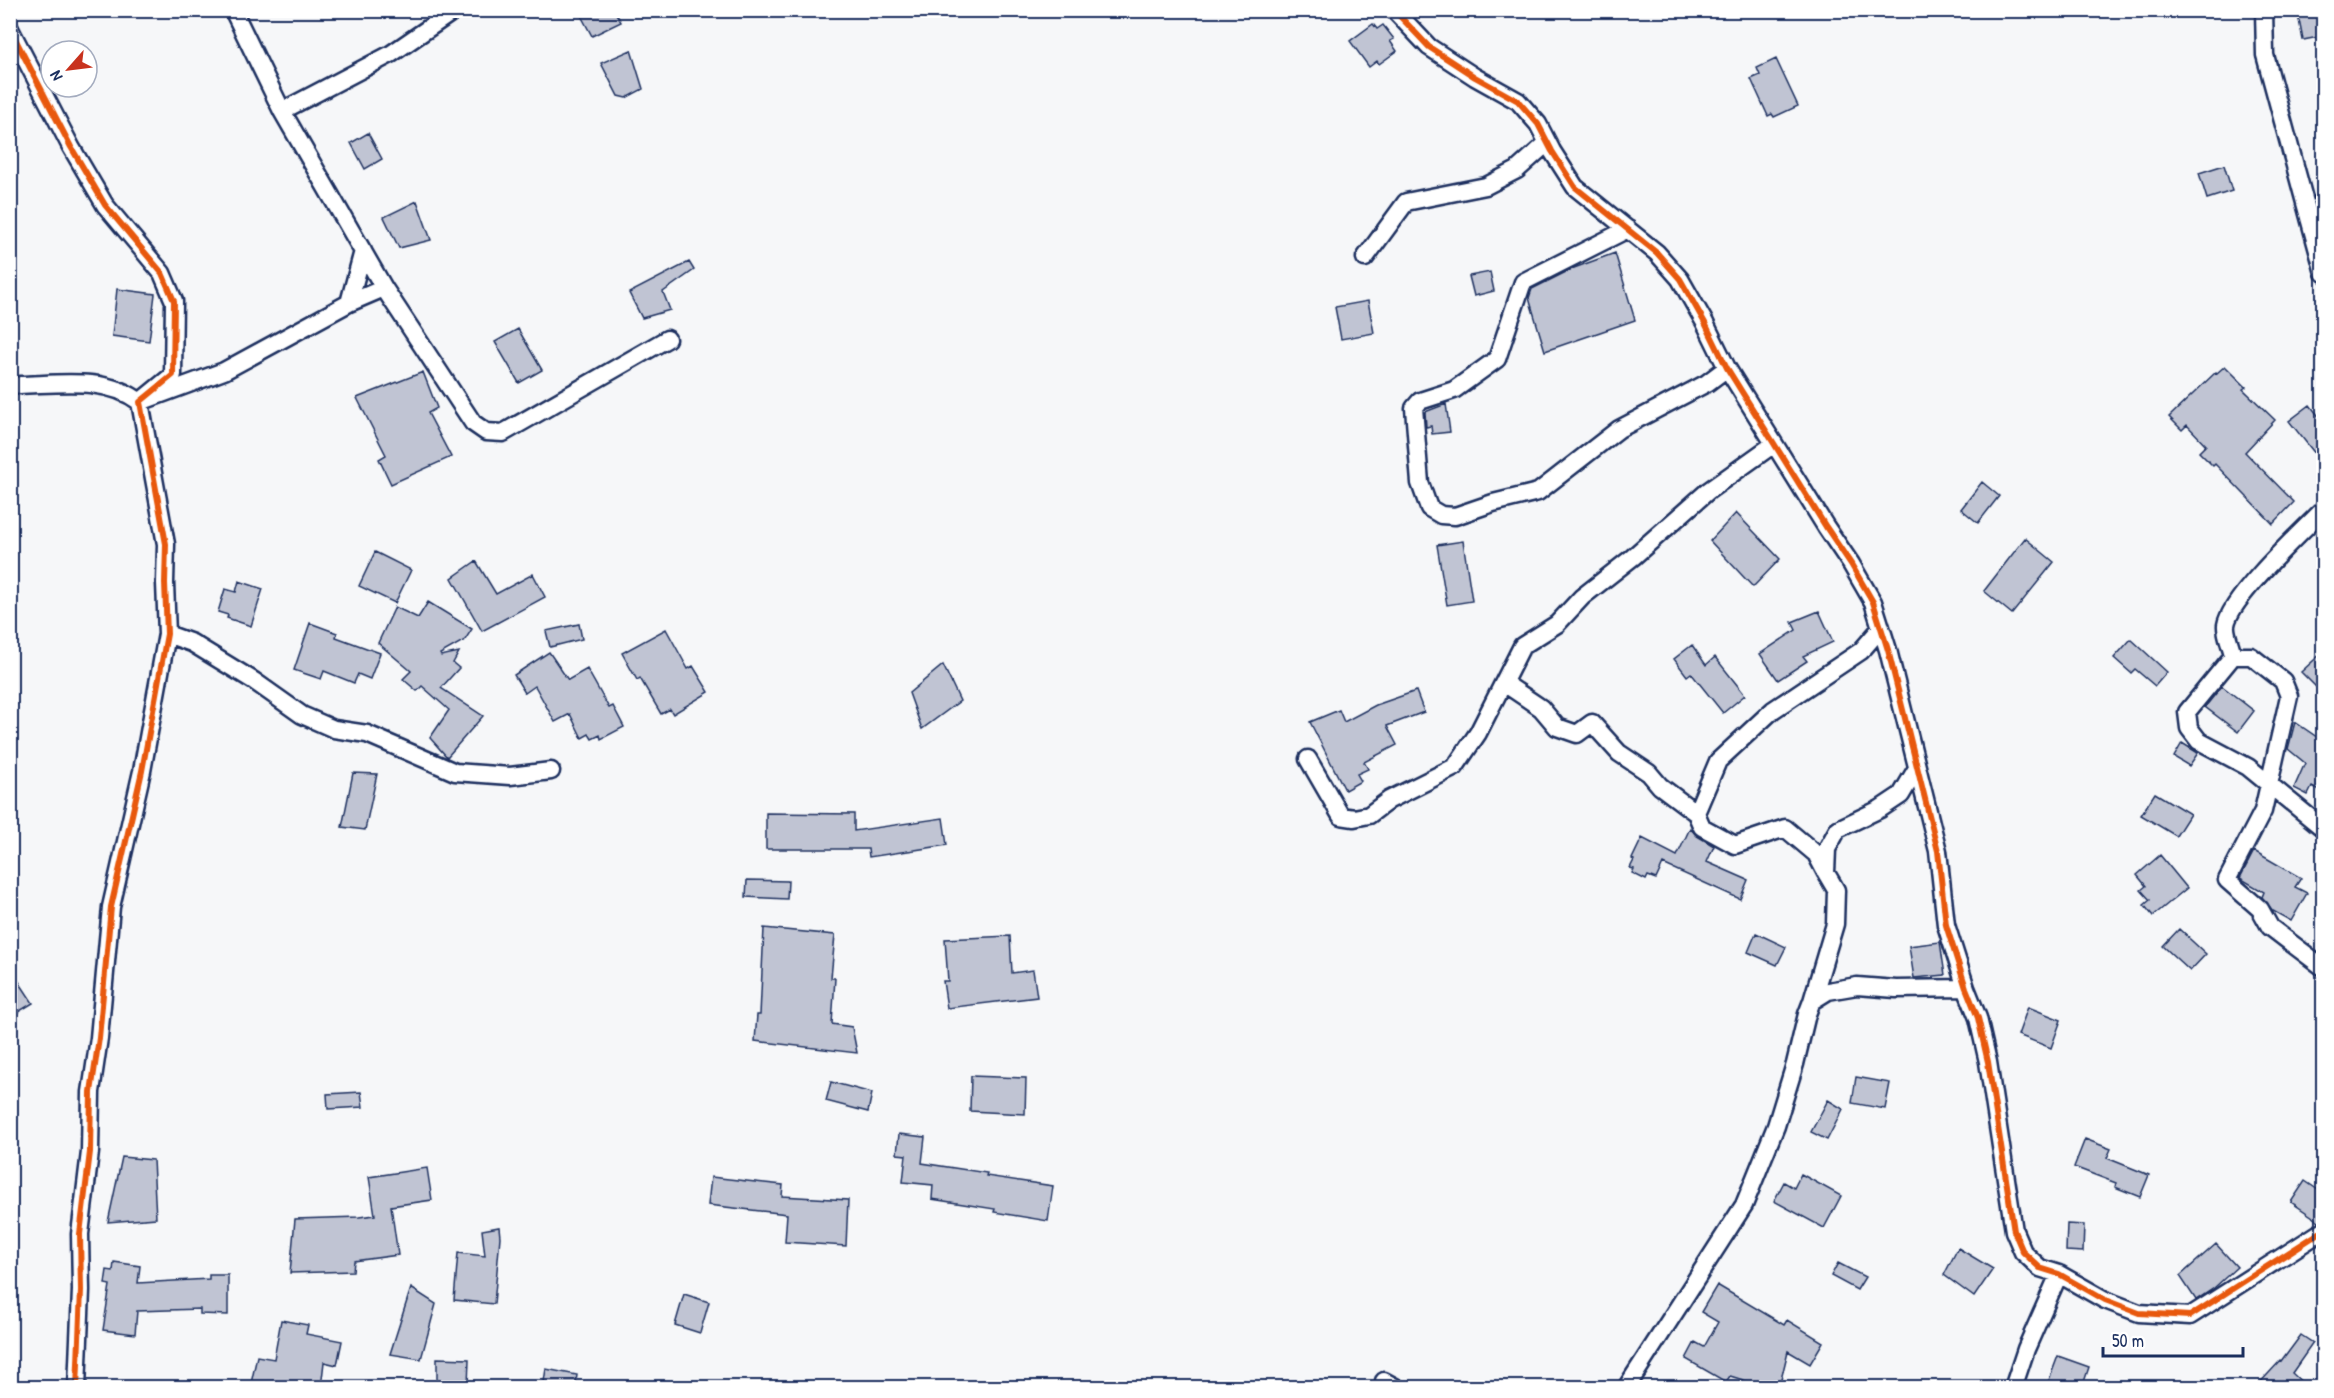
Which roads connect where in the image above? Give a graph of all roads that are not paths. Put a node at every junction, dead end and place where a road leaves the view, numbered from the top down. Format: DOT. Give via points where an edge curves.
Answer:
graph roads {
  1 [pos="233,10"];
  2 [pos="455,10"];
  3 [pos="1394,10"];
  4 [pos="2264,10"];
  5 [pos="10,29"];
  6 [pos="282,111"];
  7 [pos="1547,143"];
  8 [pos="1628,229"];
  9 [pos="363,251"];
  10 [pos="1365,258"];
  11 [pos="2324,273"];
  12 [pos="384,288"];
  13 [pos="349,303"];
  14 [pos="667,339"];
  15 [pos="1727,368"];
  16 [pos="20,385"];
  17 [pos="140,402"];
  18 [pos="1774,444"];
  19 [pos="2324,509"];
  20 [pos="1881,628"];
  21 [pos="167,634"];
  22 [pos="2233,656"];
  23 [pos="1504,683"];
  24 [pos="1308,759"];
  25 [pos="1917,768"];
  26 [pos="551,771"];
  27 [pos="2268,783"];
  28 [pos="1695,813"];
  29 [pos="2324,829"];
  30 [pos="1826,873"];
  31 [pos="2324,968"];
  32 [pos="1966,988"];
  33 [pos="1812,1001"];
  34 [pos="2324,1230"];
  35 [pos="2059,1274"];
  36 [pos="77,1388"];
  37 [pos="1626,1388"];
  38 [pos="2013,1388"];
  1 -- 6 [label="street"];
  2 -- 6 [label="street" via="391,54"];
  3 -- 7 [label="street" via="1429,47 1518,101 1538,124"];
  4 -- 11 [label="street" via="2265,55"];
  5 -- 17 [label="street" via="105,205 162,273 174,301 173,375"];
  6 -- 9 [label="street"];
  7 -- 8 [label="street" via="1575,187"];
  7 -- 10 [label="street" via="1517,170 1486,186 1406,202"];
  8 -- 15 [label="street" via="1680,279"];
  8 -- 15 [label="street" via="1523,282 1497,359 1454,390 1420,401 1413,408 1420,483 1429,508 1441,515 1455,516 1538,492 1619,429 1707,383"];
  9 -- 12 [label="street"];
  9 -- 13 [label="street"];
  12 -- 13 [label="street"];
  12 -- 14 [label="street" via="473,423 486,432 503,433"];
  13 -- 17 [label="street" via="224,371"];
  15 -- 18 [label="street"];
  16 -- 17 [label="street" via="96,384 129,393"];
  17 -- 21 [label="street" via="166,544"];
  18 -- 20 [label="street" via="1851,564 1873,602"];
  18 -- 23 [label="street" via="1708,491 1582,597 1557,624 1522,646"];
  19 -- 22 [label="street" via="2232,609 2226,627"];
  20 -- 25 [label="street"];
  20 -- 28 [label="street" via="1861,651 1773,710 1718,761"];
  21 -- 26 [label="street" via="201,648 302,715 334,729 367,734 455,772 510,776"];
  21 -- 36 [label="street" via="142,771 111,907 80,1234"];
  22 -- 27 [label="street" via="2251,656 2283,681 2289,696"];
  22 -- 27 [label="street" via="2187,712 2189,728 2199,741 2248,767"];
  23 -- 24 [label="street" via="1478,733 1455,766 1389,800 1369,815 1341,816"];
  23 -- 28 [label="street" via="1540,708 1557,727 1577,734 1592,723 1619,753 1650,773 1660,786"];
  25 -- 30 [label="street" via="1901,795 1838,829 1827,849"];
  25 -- 32 [label="street" via="1938,851 1947,925"];
  27 -- 29 [label="street"];
  27 -- 31 [label="street" via="2262,811 2227,880 2260,909 2270,927"];
  28 -- 30 [label="street" via="1702,827 1735,845 1785,828 1816,855"];
  30 -- 33 [label="street" via="1836,890 1835,924"];
  32 -- 33 [label="street" via="1857,986 1828,991"];
  32 -- 35 [label="street" via="1988,1062 2014,1231 2023,1252 2040,1268"];
  33 -- 37 [label="street" via="1776,1126 1744,1205"];
  34 -- 35 [label="street" via="2190,1316 2139,1313 2105,1300"];
  35 -- 38 [label="street"];
}
